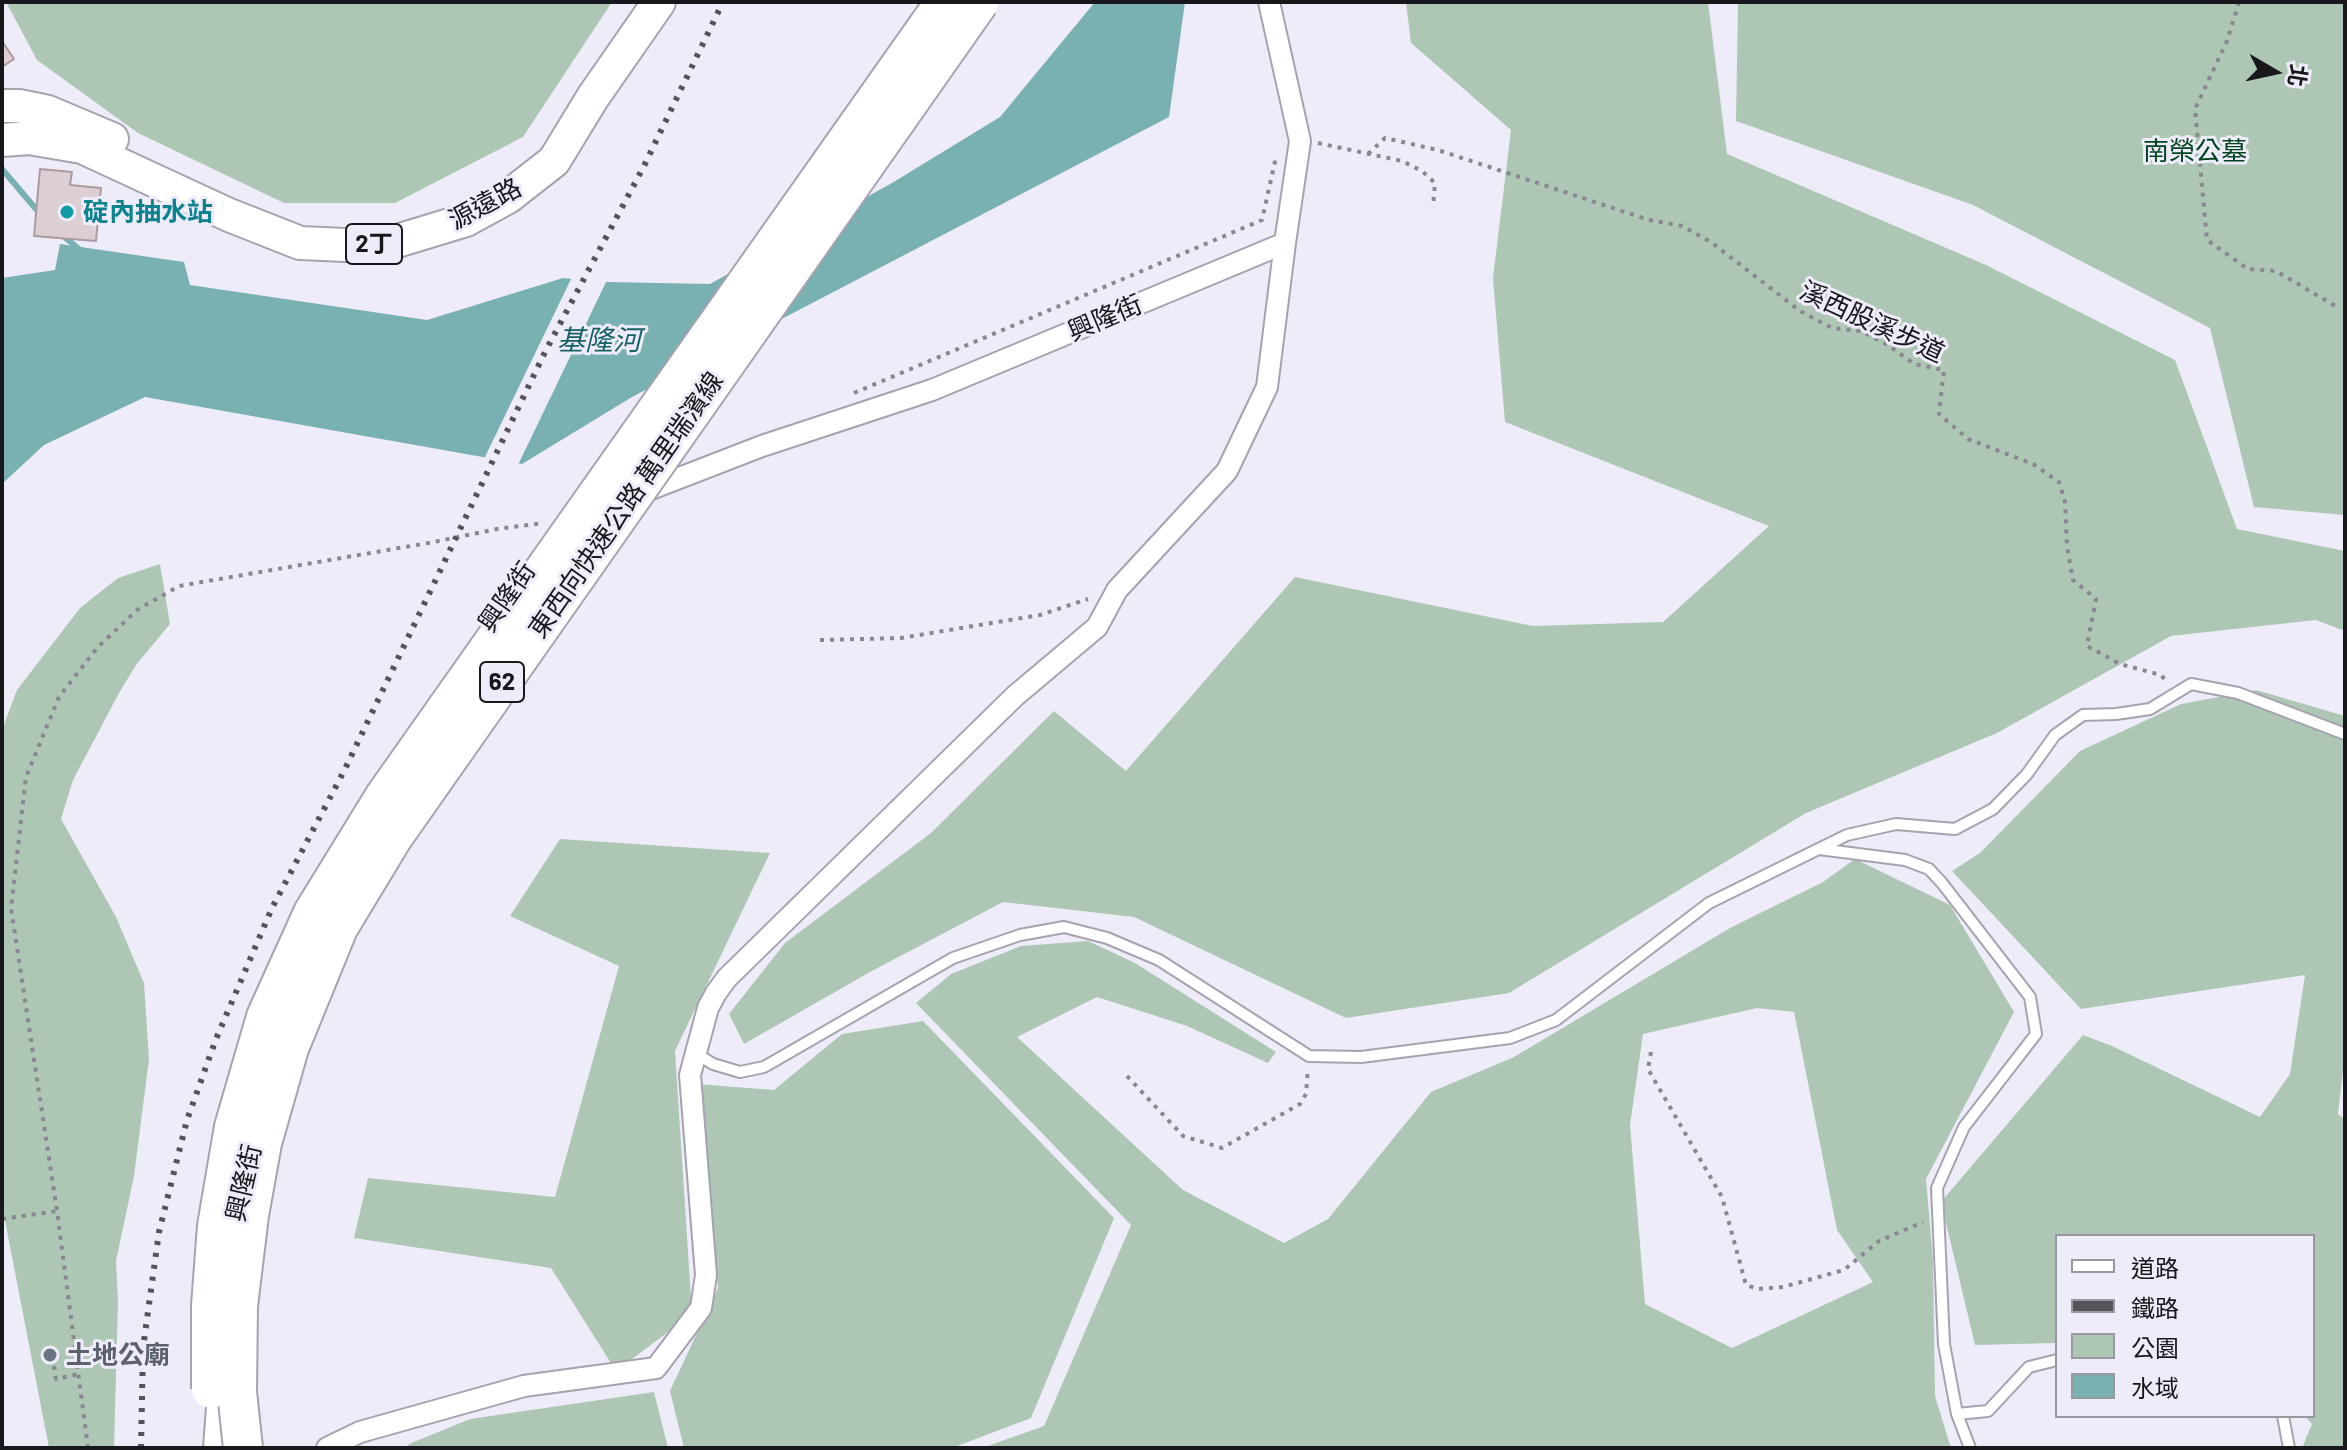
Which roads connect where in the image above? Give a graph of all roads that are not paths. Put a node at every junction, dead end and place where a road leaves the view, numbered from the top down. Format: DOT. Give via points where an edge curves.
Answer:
graph roads {
  1 [pos="635,2"];
  2 [pos="659,2"];
  3 [pos="945,2"];
  4 [pos="979,2"];
  5 [pos="1269,2"];
  6 [pos="2,106"];
  7 [pos="2,140"];
  8 [pos="1285,243"];
  9 [pos="2345,734"];
  10 [pos="1817,849"];
  11 [pos="695,1053"];
  12 [pos="2055,1360"];
  13 [pos="1957,1414"];
  14 [pos="2283,1418"];
  15 [pos="215,1448"];
  16 [pos="243,1448"];
  17 [pos="327,1448"];
  18 [pos="1970,1448"];
  19 [pos="2289,1448"];
  1 -- 6 [label="main road, 源遠路 / 2丁" via="532,156 490,189 434,213 367,230 300,226 227,197 68,119"];
  2 -- 7 [label="main road, 源遠路 / 2丁" via="554,161 508,197 466,220 397,241 300,243 82,147 29,138"];
  3 -- 15 [label="highway, 東西向快速公路 萬里瑞濱線 / 62, bridge" via="394,783 313,913 266,1017 234,1127 217,1226 211,1306"];
  4 -- 16 [label="highway, 東西向快速公路 萬里瑞濱線 / 62, bridge" via="393,837 338,928 289,1048 262,1143 238,1306 237,1392"];
  5 -- 8 [label="street" via="1300,141"];
  8 -- 11 [label="street" via="1267,387 1227,471 1117,590 1097,627 1015,696 727,978 708,1008"];
  8 -- 15 [label="street, 興隆街" via="932,390 762,446 569,520 521,571 375,801 293,1012 241,1180 228,1267"];
  9 -- 10 [label="lane" via="2238,693 2191,684 2150,709 2083,715 2055,735 1993,809 1955,829 1896,824 1847,835"];
  10 -- 11 [label="lane" via="1709,903 1556,1020 1510,1038 1361,1057 1309,1056 1159,960 1064,927 1020,935 953,958 764,1067 740,1072"];
  10 -- 13 [label="lane" via="1905,860 1929,869 2030,997 2036,1034 1964,1127 1937,1188 1944,1344"];
  11 -- 17 [label="street" via="690,1087 706,1275 701,1308 656,1368 524,1386 360,1432"];
  12 -- 13 [label="lane" via="2029,1367 1988,1411"];
  13 -- 18 [label="lane"];
  14 -- 19 [label="lane"];
}
